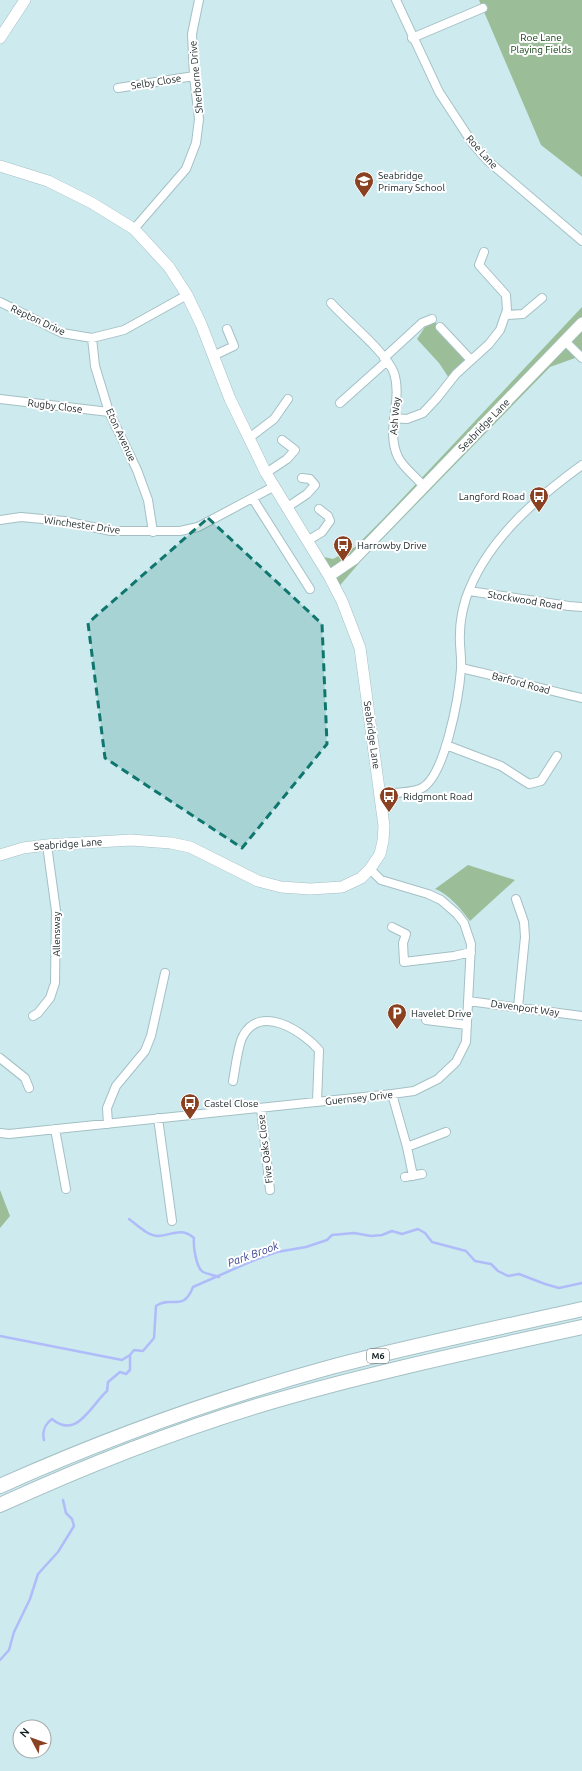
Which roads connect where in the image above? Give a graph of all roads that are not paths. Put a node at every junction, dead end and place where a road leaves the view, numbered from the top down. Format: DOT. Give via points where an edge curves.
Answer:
graph roads {
  1 [pos="25,0"];
  2 [pos="199,0"];
  3 [pos="396,0"];
  4 [pos="483,8"];
  5 [pos="1,34"];
  6 [pos="412,38"];
  7 [pos="194,76"];
  8 [pos="118,88"];
  9 [pos="0,166"];
  10 [pos="134,229"];
  11 [pos="582,241"];
  12 [pos="484,252"];
  13 [pos="187,295"];
  14 [pos="542,298"];
  15 [pos="0,302"];
  16 [pos="331,303"];
  17 [pos="506,315"];
  18 [pos="432,319"];
  19 [pos="582,323"];
  20 [pos="440,327"];
  21 [pos="228,329"];
  22 [pos="92,338"];
  23 [pos="565,342"];
  24 [pos="213,356"];
  25 [pos="582,358"];
  26 [pos="386,360"];
  27 [pos="470,360"];
  28 [pos="0,399"];
  29 [pos="288,399"];
  30 [pos="340,403"];
  31 [pos="109,412"];
  32 [pos="394,418"];
  33 [pos="249,438"];
  34 [pos="282,440"];
  35 [pos="582,465"];
  36 [pos="266,473"];
  37 [pos="302,478"];
  38 [pos="273,487"];
  39 [pos="424,487"];
  40 [pos="253,499"];
  41 [pos="286,508"];
  42 [pos="319,509"];
  43 [pos="0,520"];
  44 [pos="153,532"];
  45 [pos="306,541"];
  46 [pos="329,576"];
  47 [pos="310,589"];
  48 [pos="469,591"];
  49 [pos="582,606"];
  50 [pos="461,668"];
  51 [pos="582,698"];
  52 [pos="446,745"];
  53 [pos="557,756"];
  54 [pos="381,794"];
  55 [pos="47,845"];
  56 [pos="0,855"];
  57 [pos="370,869"];
  58 [pos="516,899"];
  59 [pos="392,926"];
  60 [pos="471,952"];
  61 [pos="165,973"];
  62 [pos="468,1001"];
  63 [pos="518,1007"];
  64 [pos="33,1016"];
  65 [pos="582,1016"];
  66 [pos="426,1020"];
  67 [pos="467,1025"];
  68 [pos="0,1058"];
  69 [pos="233,1081"];
  70 [pos="29,1088"];
  71 [pos="392,1094"];
  72 [pos="317,1102"];
  73 [pos="261,1108"];
  74 [pos="158,1118"];
  75 [pos="108,1124"];
  76 [pos="55,1129"];
  77 [pos="0,1132"];
  78 [pos="446,1132"];
  79 [pos="408,1147"];
  80 [pos="422,1174"];
  81 [pos="66,1189"];
  82 [pos="270,1190"];
  83 [pos="172,1221"];
  84 [pos="582,1309"];
  85 [pos="582,1327"];
  86 [pos="0,1486"];
  87 [pos="0,1505"];
  1 -- 5 [label="street"];
  2 -- 7 [label="street, Sherborne Drive" via="192,34"];
  3 -- 6 [label="street, Roe Lane"];
  4 -- 6 [label="street"];
  6 -- 11 [label="street, Roe Lane" via="439,92 473,144 488,161"];
  7 -- 8 [label="street, Selby Close"];
  7 -- 10 [label="street, Sherborne Drive" via="199,119 196,143 186,169"];
  9 -- 10 [label="street" via="48,181 92,203"];
  10 -- 13 [label="street" via="169,267"];
  12 -- 17 [label="street" via="479,265 506,295"];
  13 -- 22 [label="street, Repton Drive" via="124,330"];
  13 -- 24 [label="street"];
  14 -- 17 [label="street" via="523,314"];
  15 -- 22 [label="street, Repton Drive" via="62,333"];
  16 -- 26 [label="street, Ash Way"];
  17 -- 27 [label="street" via="500,330 489,344"];
  18 -- 26 [label="street" via="422,323"];
  19 -- 23 [label="street, Seabridge Lane"];
  20 -- 27 [label="street"];
  21 -- 24 [label="street" via="234,346"];
  22 -- 31 [label="street, Eton Avenue" via="96,366"];
  23 -- 25 [label="street"];
  23 -- 39 [label="street, Seabridge Lane"];
  24 -- 33 [label="street"];
  26 -- 30 [label="street"];
  26 -- 32 [label="street, Ash Way" via="396,383"];
  27 -- 32 [label="street" via="423,413 407,419"];
  28 -- 31 [label="street, Rugby Close"];
  29 -- 33 [label="street" via="274,419"];
  31 -- 44 [label="street, Eton Avenue" via="138,470 148,500"];
  32 -- 39 [label="street, Ash Way" via="392,432 398,457 404,467"];
  33 -- 36 [label="street"];
  34 -- 36 [label="street" via="295,450 287,460"];
  35 -- 48 [label="street" via="558,483 507,530 488,554"];
  36 -- 38 [label="street"];
  37 -- 41 [label="street" via="310,479 315,485 307,494"];
  38 -- 40 [label="street, Winchester Drive"];
  38 -- 41 [label="street"];
  39 -- 46 [label="street, Seabridge Lane" via="354,559"];
  40 -- 44 [label="street, Winchester Drive" via="198,527"];
  40 -- 47 [label="street"];
  41 -- 45 [label="street"];
  42 -- 45 [label="street" via="330,521 322,532"];
  43 -- 44 [label="street, Winchester Drive" via="21,517 64,521 111,531"];
  45 -- 46 [label="street"];
  46 -- 54 [label="street, Seabridge Lane" via="342,601 360,648"];
  48 -- 49 [label="street, Stockwood Road"];
  48 -- 50 [label="street" via="460,631"];
  50 -- 51 [label="street, Barford Road"];
  50 -- 52 [label="street" via="455,710"];
  52 -- 53 [label="street" via="501,766 529,784 541,782"];
  52 -- 54 [label="street" via="433,778 420,789"];
  54 -- 57 [label="street, Seabridge Lane" via="384,841 380,854"];
  55 -- 56 [label="street, Seabridge Lane"];
  55 -- 57 [label="street, Seabridge Lane" via="131,840 171,843 190,847 258,881 281,887 342,887 361,878"];
  55 -- 64 [label="street, Allensway" via="56,911 55,983 50,998"];
  57 -- 60 [label="street, Guernsey Drive" via="381,880 441,900 464,923"];
  58 -- 63 [label="street" via="524,922 525,937"];
  59 -- 60 [label="street" via="406,934 403,943 404,962"];
  60 -- 62 [label="street, Guernsey Drive"];
  61 -- 75 [label="street" via="146,1051 116,1086 107,1108"];
  62 -- 63 [label="street, Davenport Way"];
  62 -- 67 [label="street, Guernsey Drive"];
  63 -- 65 [label="street, Davenport Way"];
  66 -- 67 [label="street"];
  67 -- 71 [label="street, Guernsey Drive" via="466,1042 456,1062 438,1079 414,1091"];
  68 -- 70 [label="street" via="25,1078"];
  69 -- 72 [label="street" via="243,1036 250,1027 264,1021 281,1023 301,1033 319,1050"];
  71 -- 72 [label="street, Guernsey Drive"];
  71 -- 79 [label="street"];
  72 -- 73 [label="street, Guernsey Drive"];
  73 -- 74 [label="street, Guernsey Drive"];
  73 -- 82 [label="street, Five Oaks Close"];
  74 -- 75 [label="street, Guernsey Drive"];
  74 -- 83 [label="street"];
  75 -- 76 [label="street, Guernsey Drive"];
  76 -- 77 [label="street, Guernsey Drive" via="9,1134"];
  76 -- 81 [label="street"];
  78 -- 79 [label="street"];
  79 -- 80 [label="street" via="409,1176"];
  84 -- 86 [label="highway, M6" via="331,1367 178,1414"];
  85 -- 87 [label="highway, M6" via="440,1359 258,1406 186,1429"];
}
